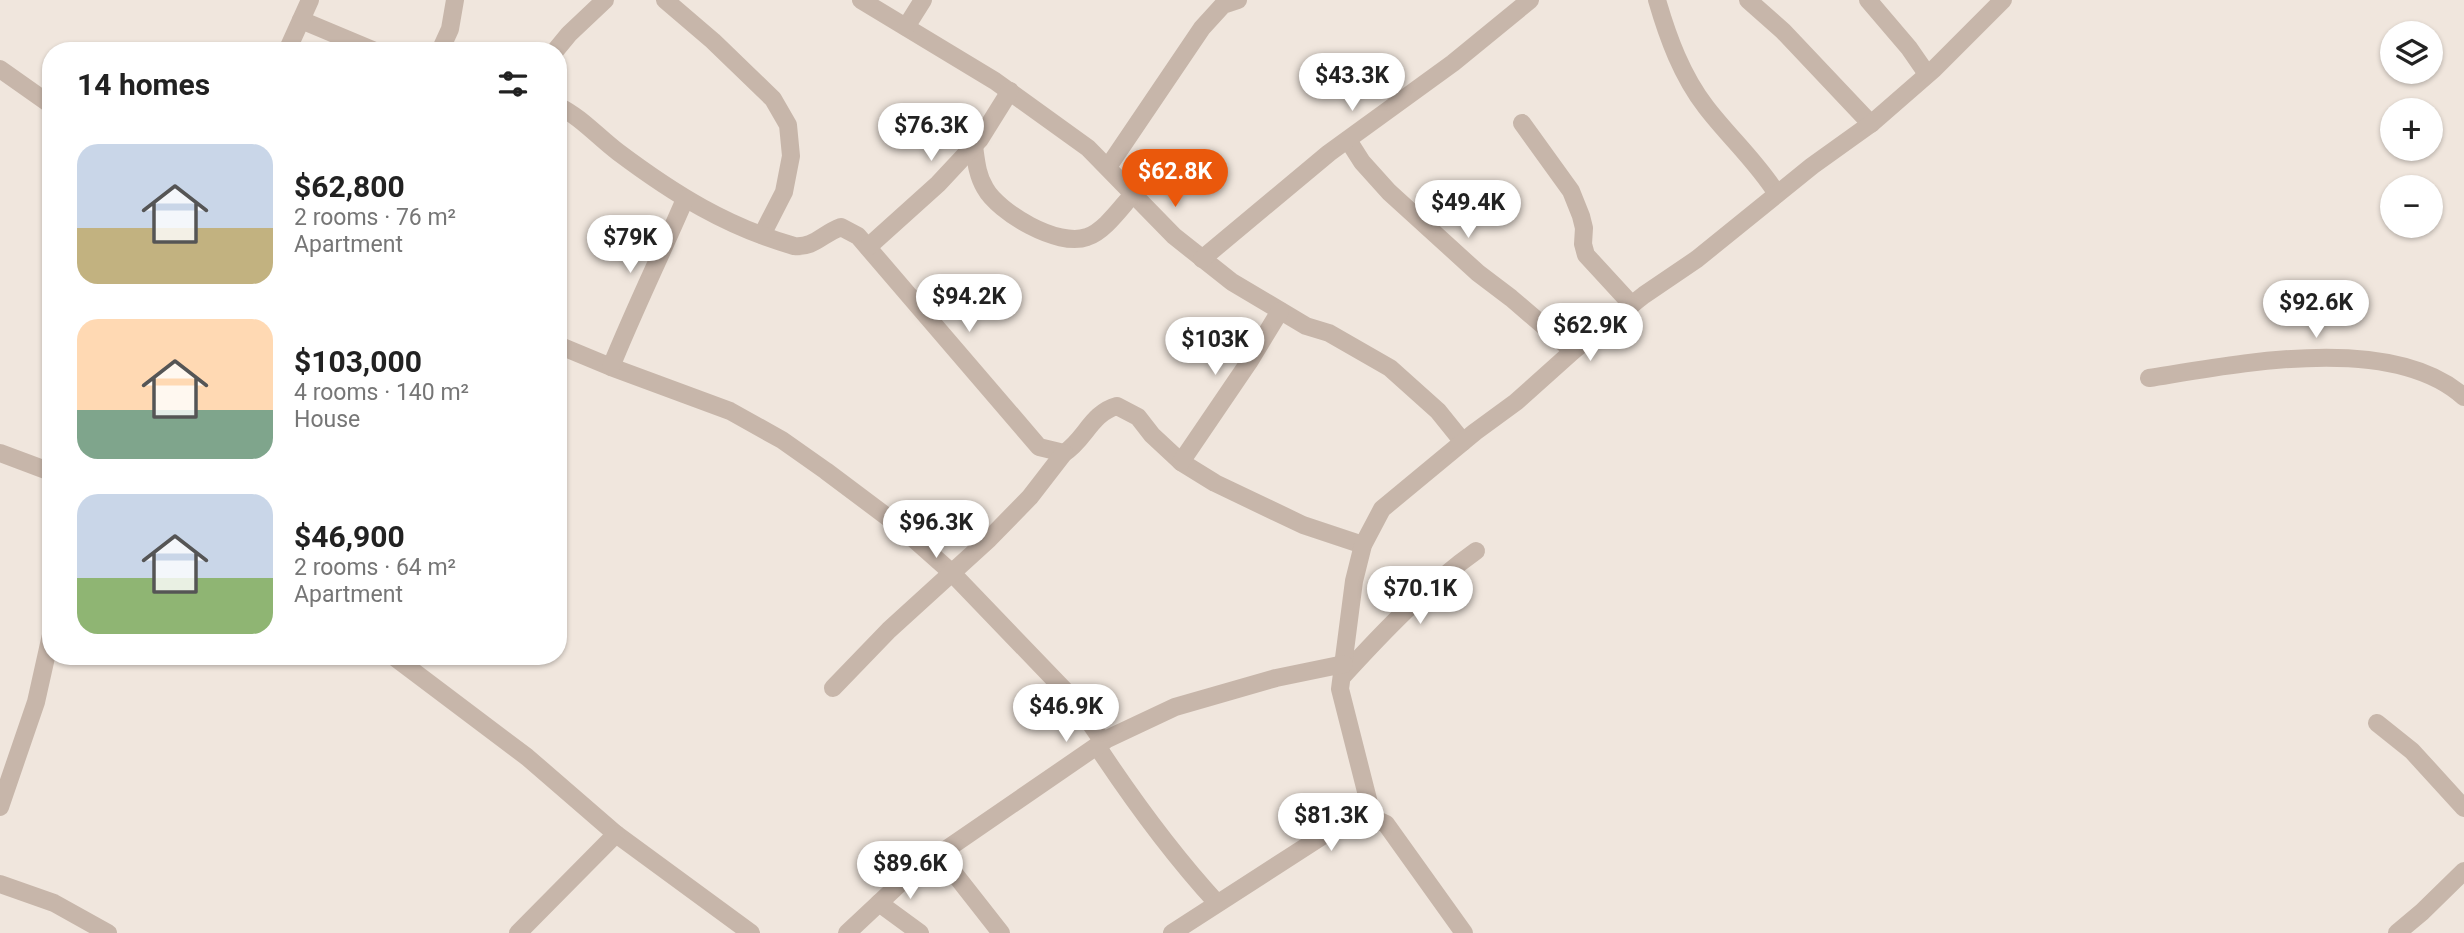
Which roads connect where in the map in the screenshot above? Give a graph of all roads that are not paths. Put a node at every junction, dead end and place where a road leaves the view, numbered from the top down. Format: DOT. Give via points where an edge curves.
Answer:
graph roads {
  1 [pos="310,0"];
  2 [pos="455,0"];
  3 [pos="605,0"];
  4 [pos="665,0"];
  5 [pos="862,0"];
  6 [pos="923,0"];
  7 [pos="1238,0"];
  8 [pos="1530,0"];
  9 [pos="1657,0"];
  10 [pos="1748,0"];
  11 [pos="1868,0"];
  12 [pos="2003,0"];
  13 [pos="301,20"];
  14 [pos="906,27"];
  15 [pos="291,42"];
  16 [pos="354,42"];
  17 [pos="444,42"];
  18 [pos="562,42"];
  19 [pos="0,69"];
  20 [pos="1927,74"];
  21 [pos="1010,92"];
  22 [pos="42,99"];
  23 [pos="567,112"];
  24 [pos="1522,123"];
  25 [pos="1871,124"];
  26 [pos="1348,140"];
  27 [pos="974,146"];
  28 [pos="1108,167"];
  29 [pos="1134,193"];
  30 [pos="1777,194"];
  31 [pos="685,199"];
  32 [pos="762,235"];
  33 [pos="868,247"];
  34 [pos="1202,259"];
  35 [pos="1632,305"];
  36 [pos="1280,311"];
  37 [pos="567,349"];
  38 [pos="1573,351"];
  39 [pos="611,367"];
  40 [pos="2149,378"];
  41 [pos="2464,397"];
  42 [pos="1463,442"];
  43 [pos="0,453"];
  44 [pos="1064,453"];
  45 [pos="1181,462"];
  46 [pos="42,469"];
  47 [pos="1363,545"];
  48 [pos="1476,551"];
  49 [pos="951,572"];
  50 [pos="44,665"];
  51 [pos="405,665"];
  52 [pos="1343,670"];
  53 [pos="833,688"];
  54 [pos="2377,723"];
  55 [pos="1100,744"];
  56 [pos="0,807"];
  57 [pos="2464,808"];
  58 [pos="1373,819"];
  59 [pos="616,834"];
  60 [pos="939,854"];
  61 [pos="2464,871"];
  62 [pos="0,884"];
  63 [pos="879,903"];
  64 [pos="1217,903"];
  65 [pos="1456,931"];
  66 [pos="996,932"];
  67 [pos="108,933"];
  68 [pos="518,933"];
  69 [pos="751,933"];
  70 [pos="847,933"];
  71 [pos="920,933"];
  72 [pos="1172,933"];
  73 [pos="2397,933"];
  1 -- 13 [label="street"];
  2 -- 17 [label="street"];
  3 -- 18 [label="street"];
  4 -- 32 [label="street" via="773,99 788,125 791,156 784,192"];
  5 -- 14 [label="street"];
  6 -- 14 [label="street"];
  7 -- 28 [label="street" via="1223,5 1202,28"];
  8 -- 26 [label="street"];
  9 -- 30 [label="street" via="1688,80"];
  10 -- 25 [label="street"];
  11 -- 20 [label="street"];
  12 -- 20 [label="street"];
  13 -- 15 [label="street"];
  13 -- 16 [label="street"];
  14 -- 21 [label="street"];
  19 -- 22 [label="street"];
  20 -- 25 [label="street"];
  21 -- 27 [label="street"];
  21 -- 28 [label="street"];
  23 -- 31 [label="street"];
  24 -- 35 [label="street" via="1571,191 1584,228 1587,255"];
  25 -- 30 [label="street"];
  26 -- 34 [label="street"];
  26 -- 38 [label="street" via="1396,198 1469,266"];
  27 -- 29 [label="street" via="985,190 1003,209 1059,238 1086,238"];
  27 -- 33 [label="street"];
  28 -- 29 [label="street"];
  29 -- 34 [label="street"];
  30 -- 35 [label="street" via="1698,259"];
  31 -- 32 [label="street" via="723,221"];
  31 -- 39 [label="street"];
  32 -- 33 [label="street" via="805,247 841,227"];
  33 -- 44 [label="street" via="1039,447"];
  34 -- 36 [label="street"];
  35 -- 38 [label="street"];
  36 -- 42 [label="street" via="1390,368 1438,411"];
  36 -- 45 [label="street"];
  37 -- 39 [label="street"];
  38 -- 42 [label="street"];
  39 -- 49 [label="street" via="730,411 782,440 898,525"];
  40 -- 41 [label="street" via="2300,359 2366,359 2421,370"];
  42 -- 47 [label="street" via="1382,509"];
  43 -- 46 [label="street"];
  44 -- 45 [label="street" via="1105,410 1117,406 1138,417"];
  44 -- 49 [label="street" via="1030,497"];
  45 -- 47 [label="street" via="1303,525"];
  47 -- 52 [label="street"];
  48 -- 52 [label="street"];
  49 -- 53 [label="street"];
  49 -- 55 [label="street" via="1075,701"];
  50 -- 56 [label="street"];
  51 -- 59 [label="street" via="527,757"];
  52 -- 55 [label="street" via="1276,678 1175,707"];
  52 -- 58 [label="street" via="1340,689"];
  54 -- 57 [label="street" via="2412,751"];
  55 -- 60 [label="street"];
  55 -- 64 [label="street" via="1136,805"];
  58 -- 64 [label="street" via="1344,823"];
  58 -- 65 [label="street" via="1386,824"];
  59 -- 68 [label="street"];
  59 -- 69 [label="street"];
  60 -- 63 [label="street"];
  60 -- 66 [label="street"];
  61 -- 73 [label="street"];
  62 -- 67 [label="street" via="54,903"];
  63 -- 70 [label="street"];
  63 -- 71 [label="street"];
  64 -- 72 [label="street"];
}
